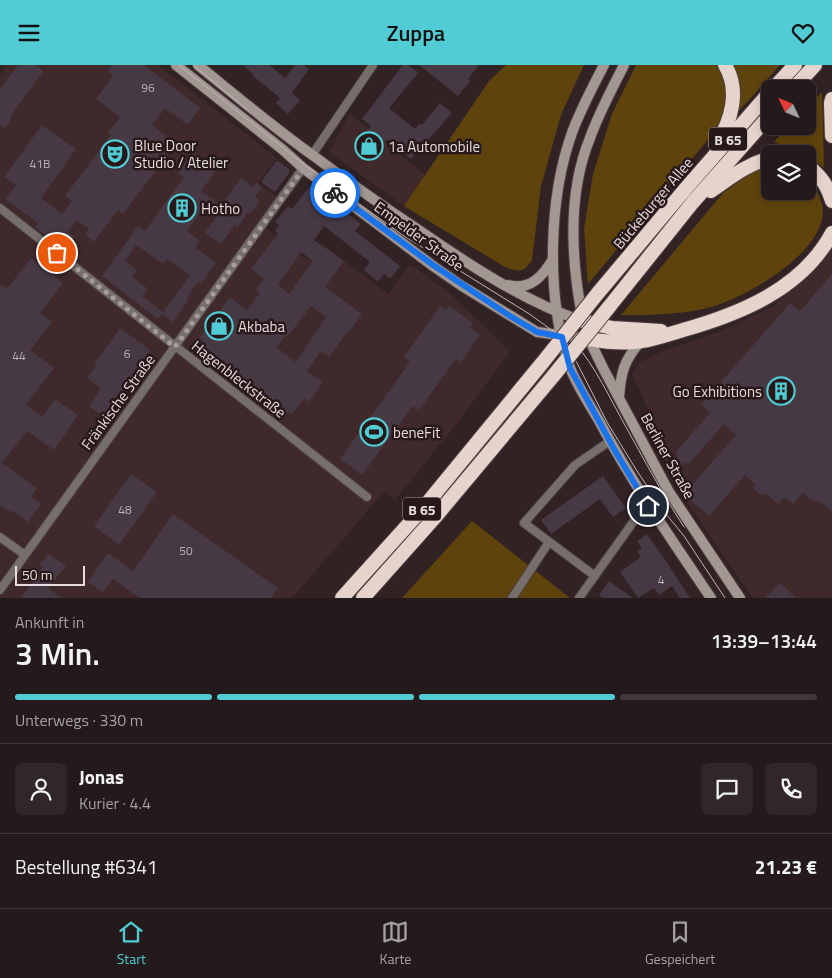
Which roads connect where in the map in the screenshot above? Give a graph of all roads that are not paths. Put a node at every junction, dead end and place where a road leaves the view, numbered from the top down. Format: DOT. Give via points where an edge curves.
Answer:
graph roads {
  1 [pos="176,65"];
  2 [pos="198,65"];
  3 [pos="373,65"];
  4 [pos="604,65"];
  5 [pos="624,65"];
  6 [pos="725,65"];
  7 [pos="795,65"];
  8 [pos="815,65"];
  9 [pos="781,80"];
  10 [pos="801,80"];
  11 [pos="832,99"];
  12 [pos="761,102"];
  13 [pos="761,125"];
  14 [pos="832,136"];
  15 [pos="312,155"];
  16 [pos="761,161"];
  17 [pos="303,169"];
  18 [pos="816,173"];
  19 [pos="687,187"];
  20 [pos="832,201"];
  21 [pos="693,202"];
  22 [pos="0,208"];
  23 [pos="832,233"];
  24 [pos="553,259"];
  25 [pos="500,283"];
  26 [pos="557,313"];
  27 [pos="583,321"];
  28 [pos="600,325"];
  29 [pos="679,331"];
  30 [pos="562,337"];
  31 [pos="589,339"];
  32 [pos="641,341"];
  33 [pos="175,347"];
  34 [pos="568,363"];
  35 [pos="619,398"];
  36 [pos="610,441"];
  37 [pos="367,497"];
  38 [pos="648,506"];
  39 [pos="0,537"];
  40 [pos="549,542"];
  41 [pos="25,555"];
  42 [pos="595,576"];
  43 [pos="0,590"];
  44 [pos="342,598"];
  45 [pos="363,598"];
  46 [pos="512,598"];
  47 [pos="579,598"];
  48 [pos="711,598"];
  49 [pos="740,598"];
  1 -- 17 [label="street, Empelder Straße"];
  2 -- 15 [label="street, Empelder Straße"];
  3 -- 15 [label="street"];
  4 -- 24 [label="street" via="576,125 560,174"];
  5 -- 27 [label="street, Berliner Straße" via="589,138 577,186 574,256"];
  6 -- 19 [label="highway" via="733,90 731,112 722,137"];
  7 -- 9 [label="highway"];
  8 -- 10 [label="highway"];
  11 -- 14 [label="highway"];
  12 -- 19 [label="highway, Bückeburger Allee / B 65"];
  13 -- 21 [label="highway, Bückeburger Allee / B 65"];
  15 -- 17 [label="street"];
  15 -- 25 [label="street, Empelder Straße"];
  16 -- 21 [label="highway" via="741,169"];
  17 -- 30 [label="street, Empelder Straße" via="462,286 537,332"];
  17 -- 33 [label="street, Fränkische Straße"];
  18 -- 20 [label="highway" via="829,190"];
  19 -- 44 [label="highway, Bückeburger Allee / B 65, bridge" via="424,507"];
  21 -- 45 [label="highway, Bückeburger Allee / B 65, bridge" via="554,375"];
  22 -- 33 [label="street, Hagenbleckstraße"];
  23 -- 29 [label="highway" via="823,250 808,266 774,293 721,319"];
  24 -- 25 [label="street" via="534,282 523,286"];
  24 -- 26 [label="street"];
  25 -- 26 [label="street, Empelder Straße"];
  26 -- 27 [label="street, Empelder Straße"];
  26 -- 30 [label="street"];
  27 -- 28 [label="highway"];
  27 -- 31 [label="street, Berliner Straße"];
  28 -- 29 [label="highway"];
  28 -- 31 [label="street"];
  29 -- 32 [label="highway"];
  30 -- 31 [label="street"];
  30 -- 34 [label="street"];
  31 -- 32 [label="highway"];
  31 -- 34 [label="street"];
  31 -- 35 [label="street, Berliner Straße"];
  32 -- 35 [label="street" via="628,357"];
  33 -- 37 [label="street, Hagenbleckstraße"];
  33 -- 41 [label="street, Fränkische Straße"];
  34 -- 36 [label="street"];
  35 -- 49 [label="street, Berliner Straße" via="669,492"];
  36 -- 38 [label="street"];
  36 -- 40 [label="street" via="575,465 524,523"];
  38 -- 42 [label="street" via="641,511"];
  38 -- 48 [label="street"];
  39 -- 41 [label="street"];
  40 -- 42 [label="street"];
  40 -- 46 [label="street"];
  41 -- 43 [label="street, Fränkische Straße"];
  42 -- 47 [label="street"];
}
